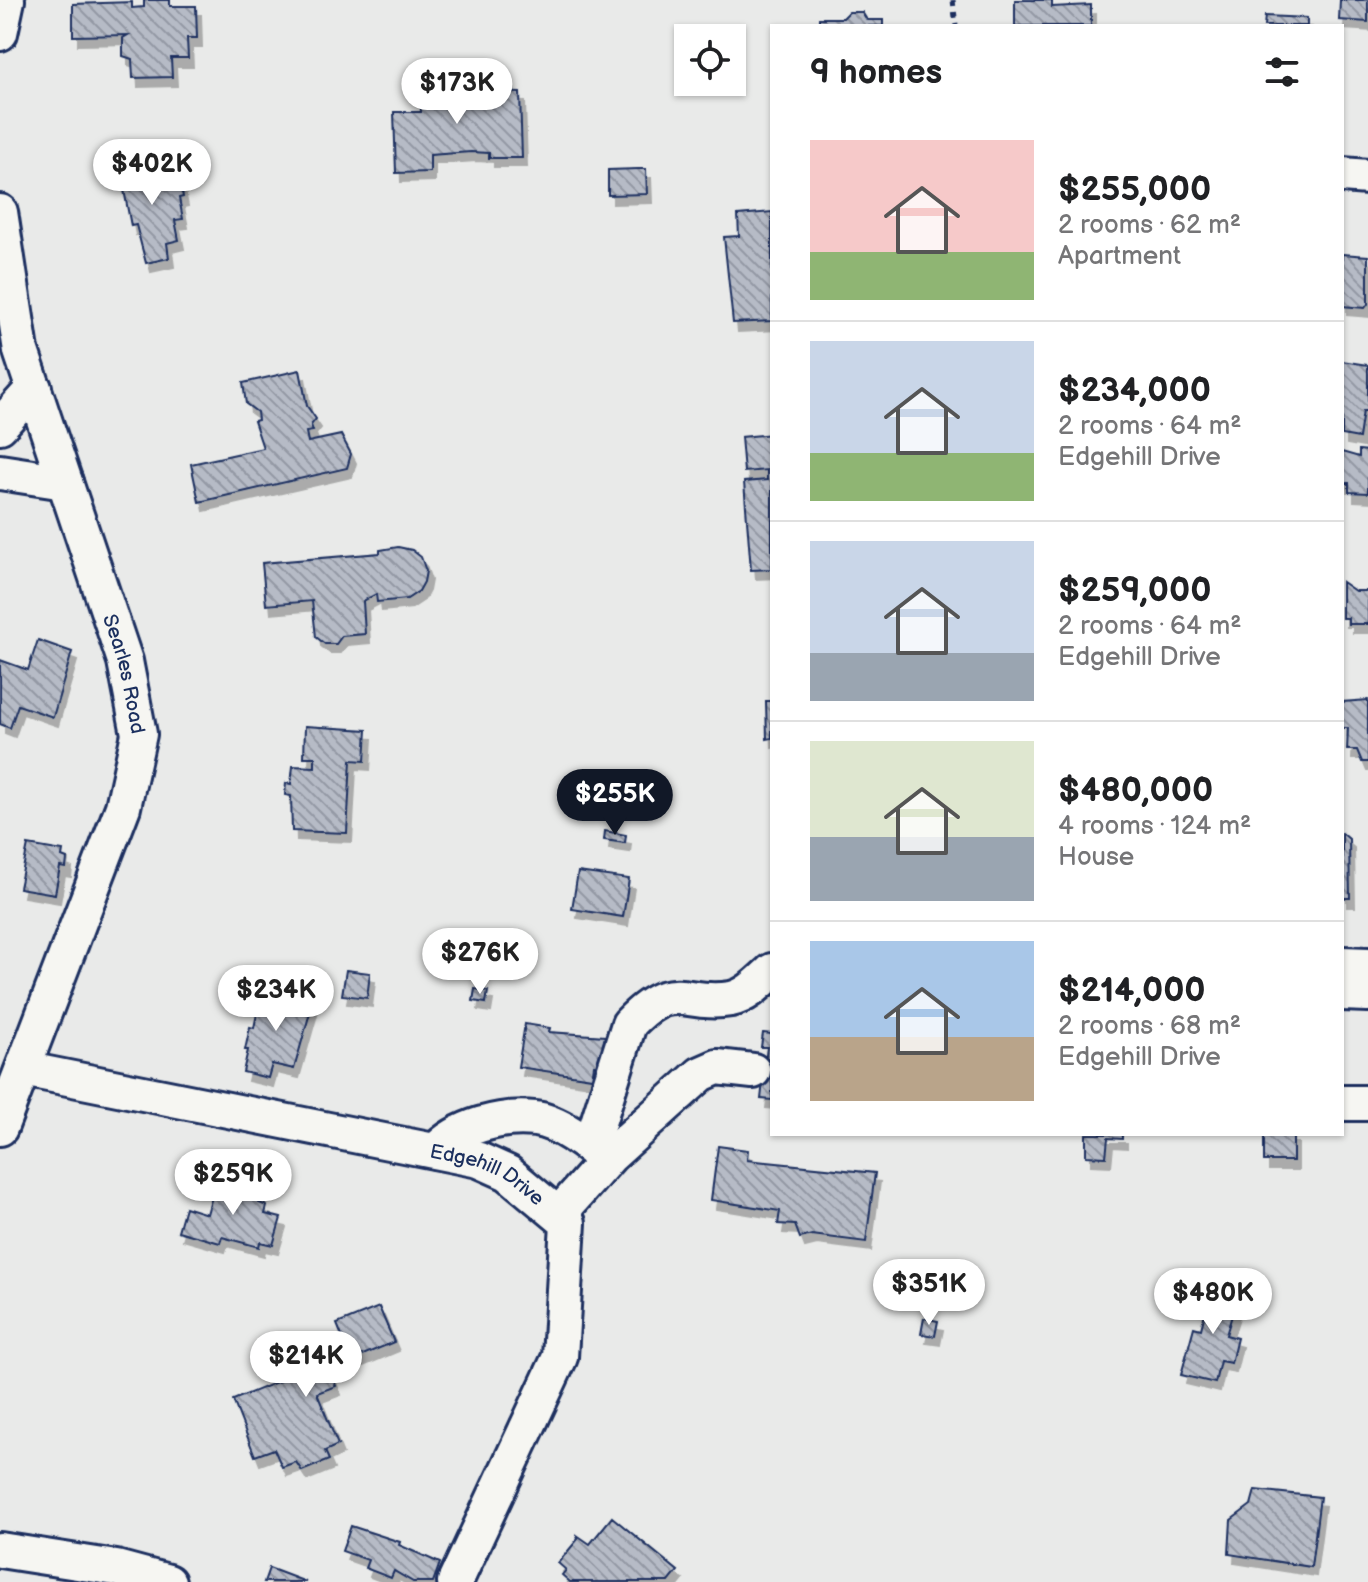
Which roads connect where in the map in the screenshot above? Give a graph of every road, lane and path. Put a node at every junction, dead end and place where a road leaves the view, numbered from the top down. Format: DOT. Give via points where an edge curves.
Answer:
graph roads {
  1 [pos="7,0"];
  2 [pos="953,0"];
  3 [pos="956,24"];
  4 [pos="0,33"];
  5 [pos="1344,175"];
  6 [pos="1368,177"];
  7 [pos="0,212"];
  8 [pos="34,388"];
  9 [pos="0,426"];
  10 [pos="0,472"];
  11 [pos="65,482"];
  12 [pos="1344,964"];
  13 [pos="1368,965"];
  14 [pos="770,973"];
  15 [pos="1344,993"];
  16 [pos="1368,994"];
  17 [pos="23,1069"];
  18 [pos="753,1071"];
  19 [pos="1344,1103"];
  20 [pos="1368,1103"];
  21 [pos="0,1128"];
  22 [pos="436,1151"];
  23 [pos="598,1153"];
  24 [pos="559,1214"];
  25 [pos="0,1550"];
  26 [pos="168,1582"];
  27 [pos="455,1582"];
  1 -- 4 [label="street"];
  2 -- 3 [label="path"];
  5 -- 6 [label="street"];
  7 -- 8 [label="street, Searles Road" via="21,351"];
  8 -- 9 [label="street"];
  8 -- 11 [label="street, Searles Road"];
  10 -- 11 [label="street"];
  11 -- 17 [label="street, Searles Road" via="125,661 139,734 123,807"];
  12 -- 13 [label="street"];
  14 -- 23 [label="street" via="733,999 655,1001 629,1024 601,1123"];
  15 -- 16 [label="street"];
  17 -- 21 [label="street, Searles Road"];
  17 -- 22 [label="street, Edgehill Drive"];
  18 -- 23 [label="street" via="717,1067 701,1074"];
  19 -- 20 [label="street"];
  22 -- 23 [label="street" via="450,1135 496,1122 537,1119"];
  22 -- 24 [label="street, Edgehill Drive" via="508,1173"];
  23 -- 24 [label="street"];
  24 -- 27 [label="street, Edgehill Drive" via="568,1223 560,1357"];
  25 -- 26 [label="street" via="102,1565"];
}
